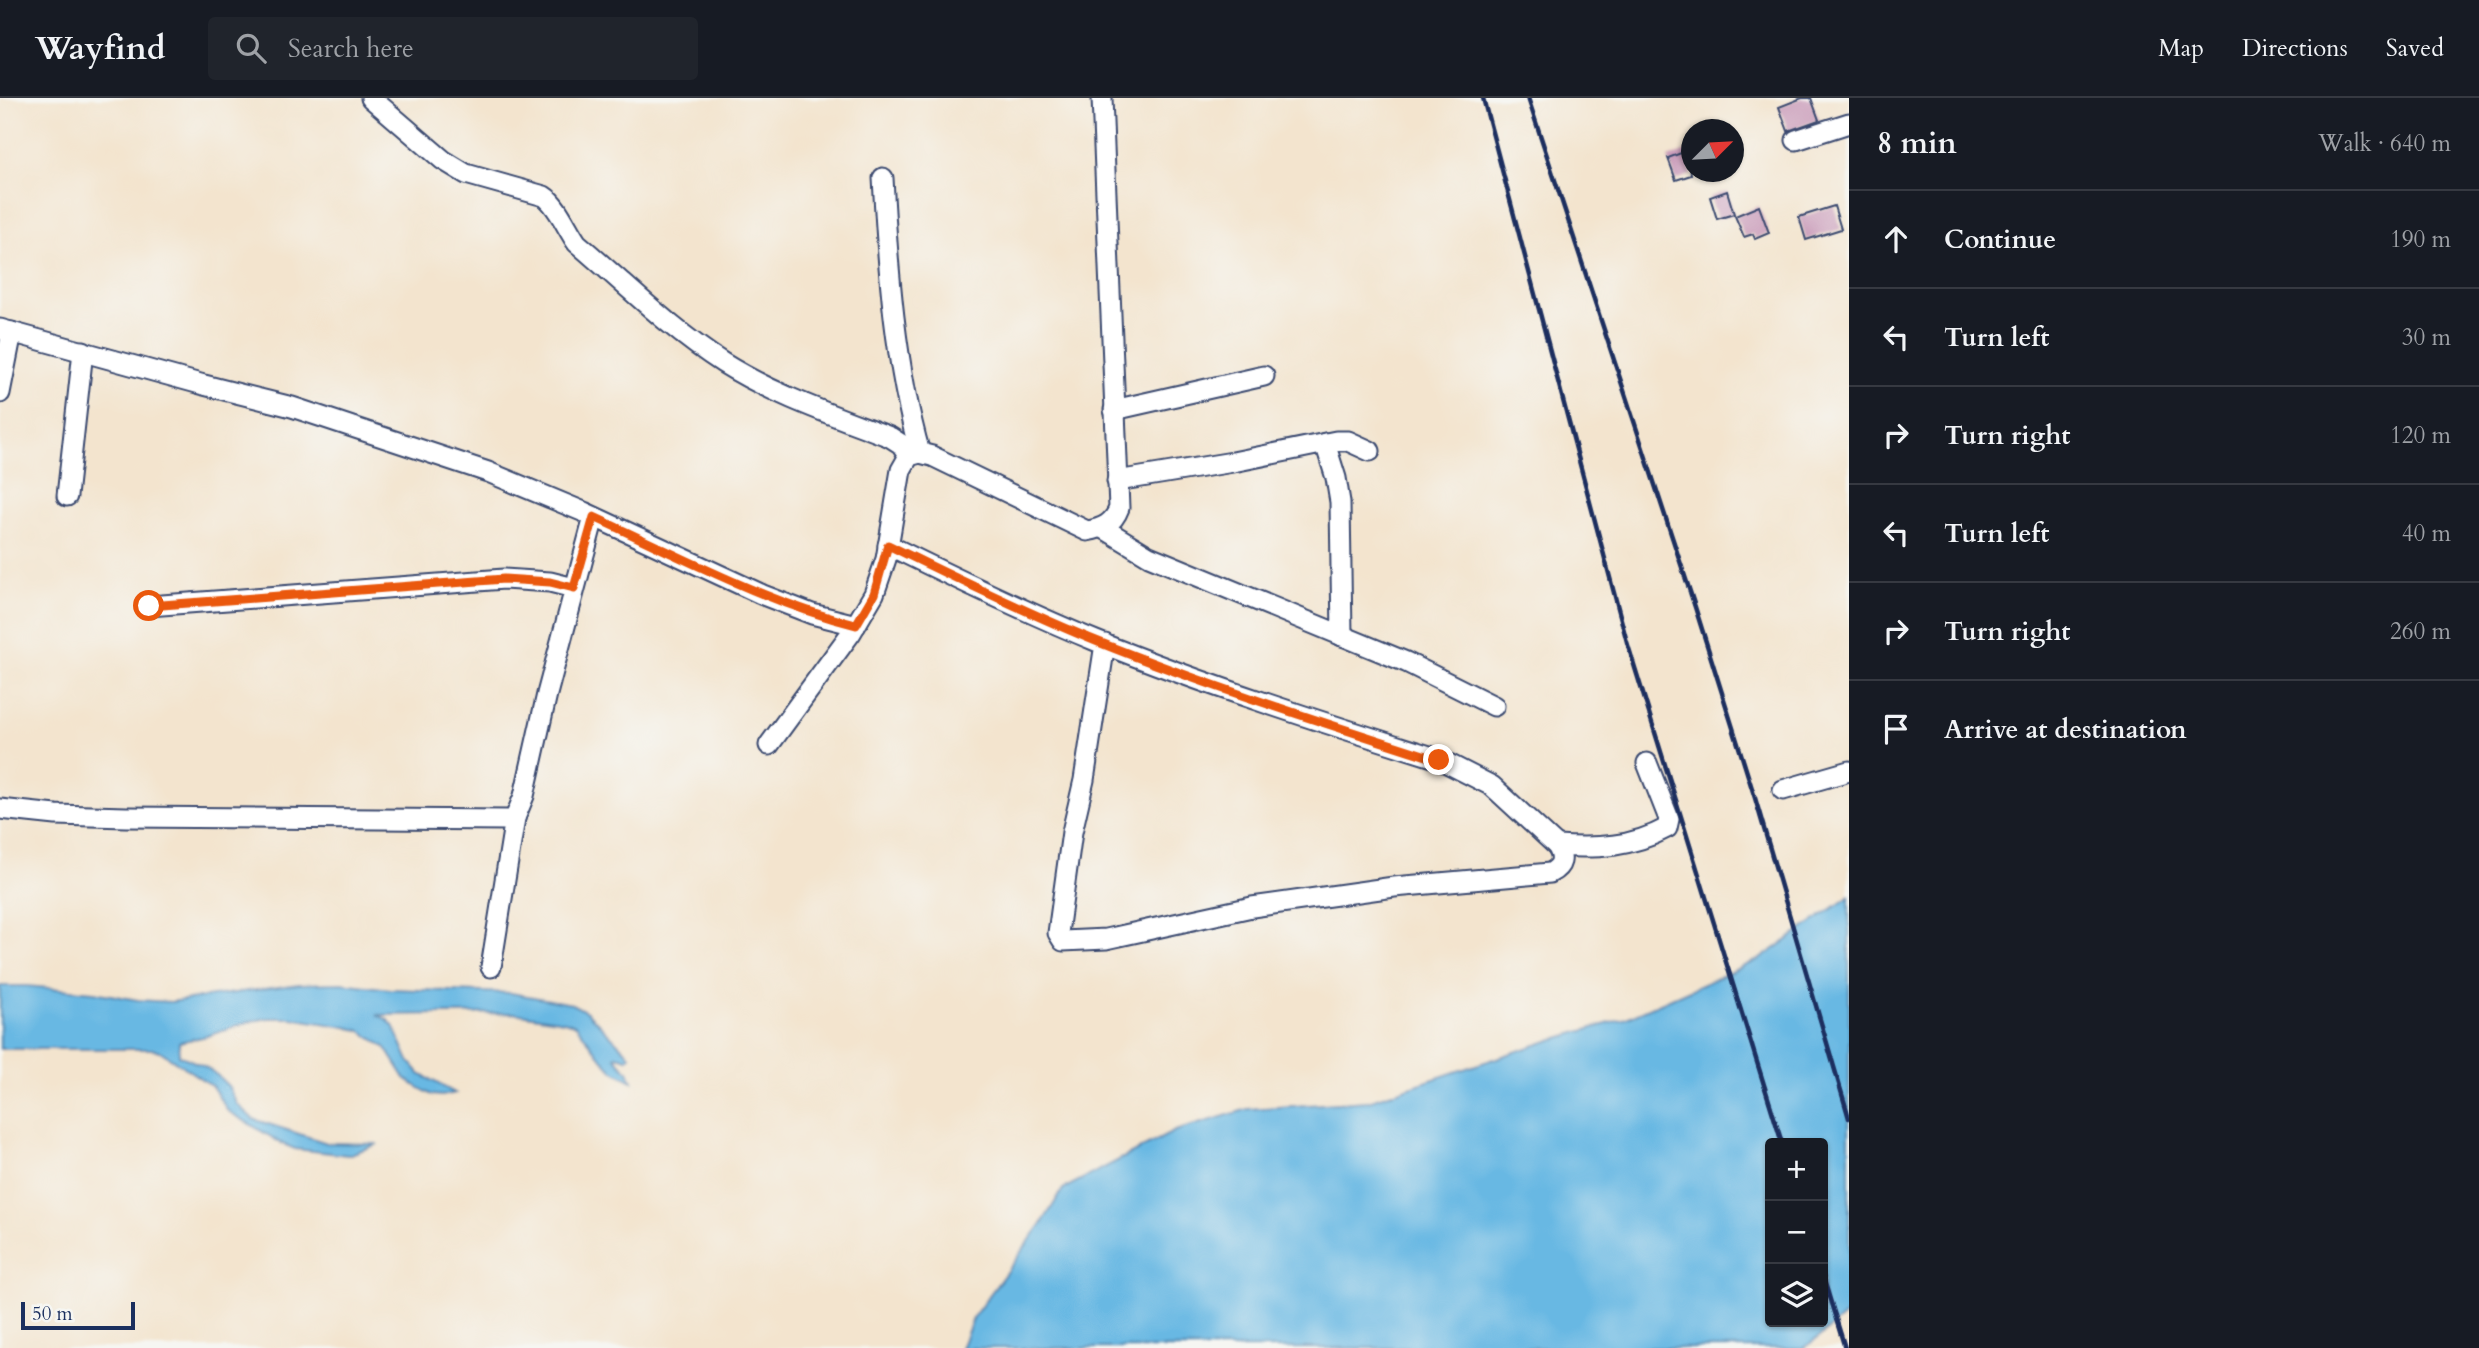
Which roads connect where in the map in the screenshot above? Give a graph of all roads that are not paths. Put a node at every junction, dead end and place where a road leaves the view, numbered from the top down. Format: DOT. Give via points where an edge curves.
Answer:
graph roads {
  1 [pos="371,98"];
  2 [pos="1102,98"];
  3 [pos="1849,123"];
  4 [pos="1796,140"];
  5 [pos="883,178"];
  6 [pos="6,330"];
  7 [pos="83,351"];
  8 [pos="1264,376"];
  9 [pos="0,393"];
  10 [pos="1114,410"];
  11 [pos="1325,443"];
  12 [pos="1370,451"];
  13 [pos="915,455"];
  14 [pos="1117,481"];
  15 [pos="67,496"];
  16 [pos="594,517"];
  17 [pos="1103,528"];
  18 [pos="888,545"];
  19 [pos="574,588"];
  20 [pos="149,606"];
  21 [pos="856,625"];
  22 [pos="1342,636"];
  23 [pos="1105,644"];
  24 [pos="1494,706"];
  25 [pos="769,745"];
  26 [pos="1647,763"];
  27 [pos="1849,771"];
  28 [pos="1783,790"];
  29 [pos="0,809"];
  30 [pos="515,818"];
  31 [pos="1557,846"];
  32 [pos="491,967"];
  1 -- 13 [label="street" via="466,174 550,200 577,243 723,363 789,398 890,437"];
  2 -- 10 [label="street"];
  3 -- 4 [label="street"];
  5 -- 13 [label="street" via="893,298"];
  6 -- 7 [label="street"];
  6 -- 9 [label="street"];
  7 -- 15 [label="street"];
  7 -- 16 [label="street" via="292,407 488,472"];
  8 -- 10 [label="street"];
  10 -- 14 [label="street"];
  11 -- 12 [label="street" via="1348,440"];
  11 -- 14 [label="street"];
  11 -- 22 [label="street" via="1340,502"];
  13 -- 17 [label="street" via="932,456 1087,531"];
  13 -- 18 [label="street" via="901,470"];
  14 -- 17 [label="street" via="1119,508"];
  16 -- 19 [label="street"];
  16 -- 21 [label="street" via="763,595"];
  17 -- 22 [label="street" via="1149,556"];
  18 -- 21 [label="street" via="874,594"];
  18 -- 23 [label="street"];
  19 -- 20 [label="street" via="504,579"];
  19 -- 30 [label="street"];
  21 -- 25 [label="street"];
  22 -- 24 [label="street"];
  23 -- 31 [label="street" via="1439,760 1492,786"];
  23 -- 31 [label="street" via="1072,832 1058,933 1063,941 1098,940 1252,907 1368,890 1550,873 1562,861"];
  26 -- 31 [label="street" via="1669,819 1667,828 1604,848"];
  27 -- 28 [label="street"];
  29 -- 30 [label="street" via="127,817"];
  30 -- 32 [label="street"];
}
